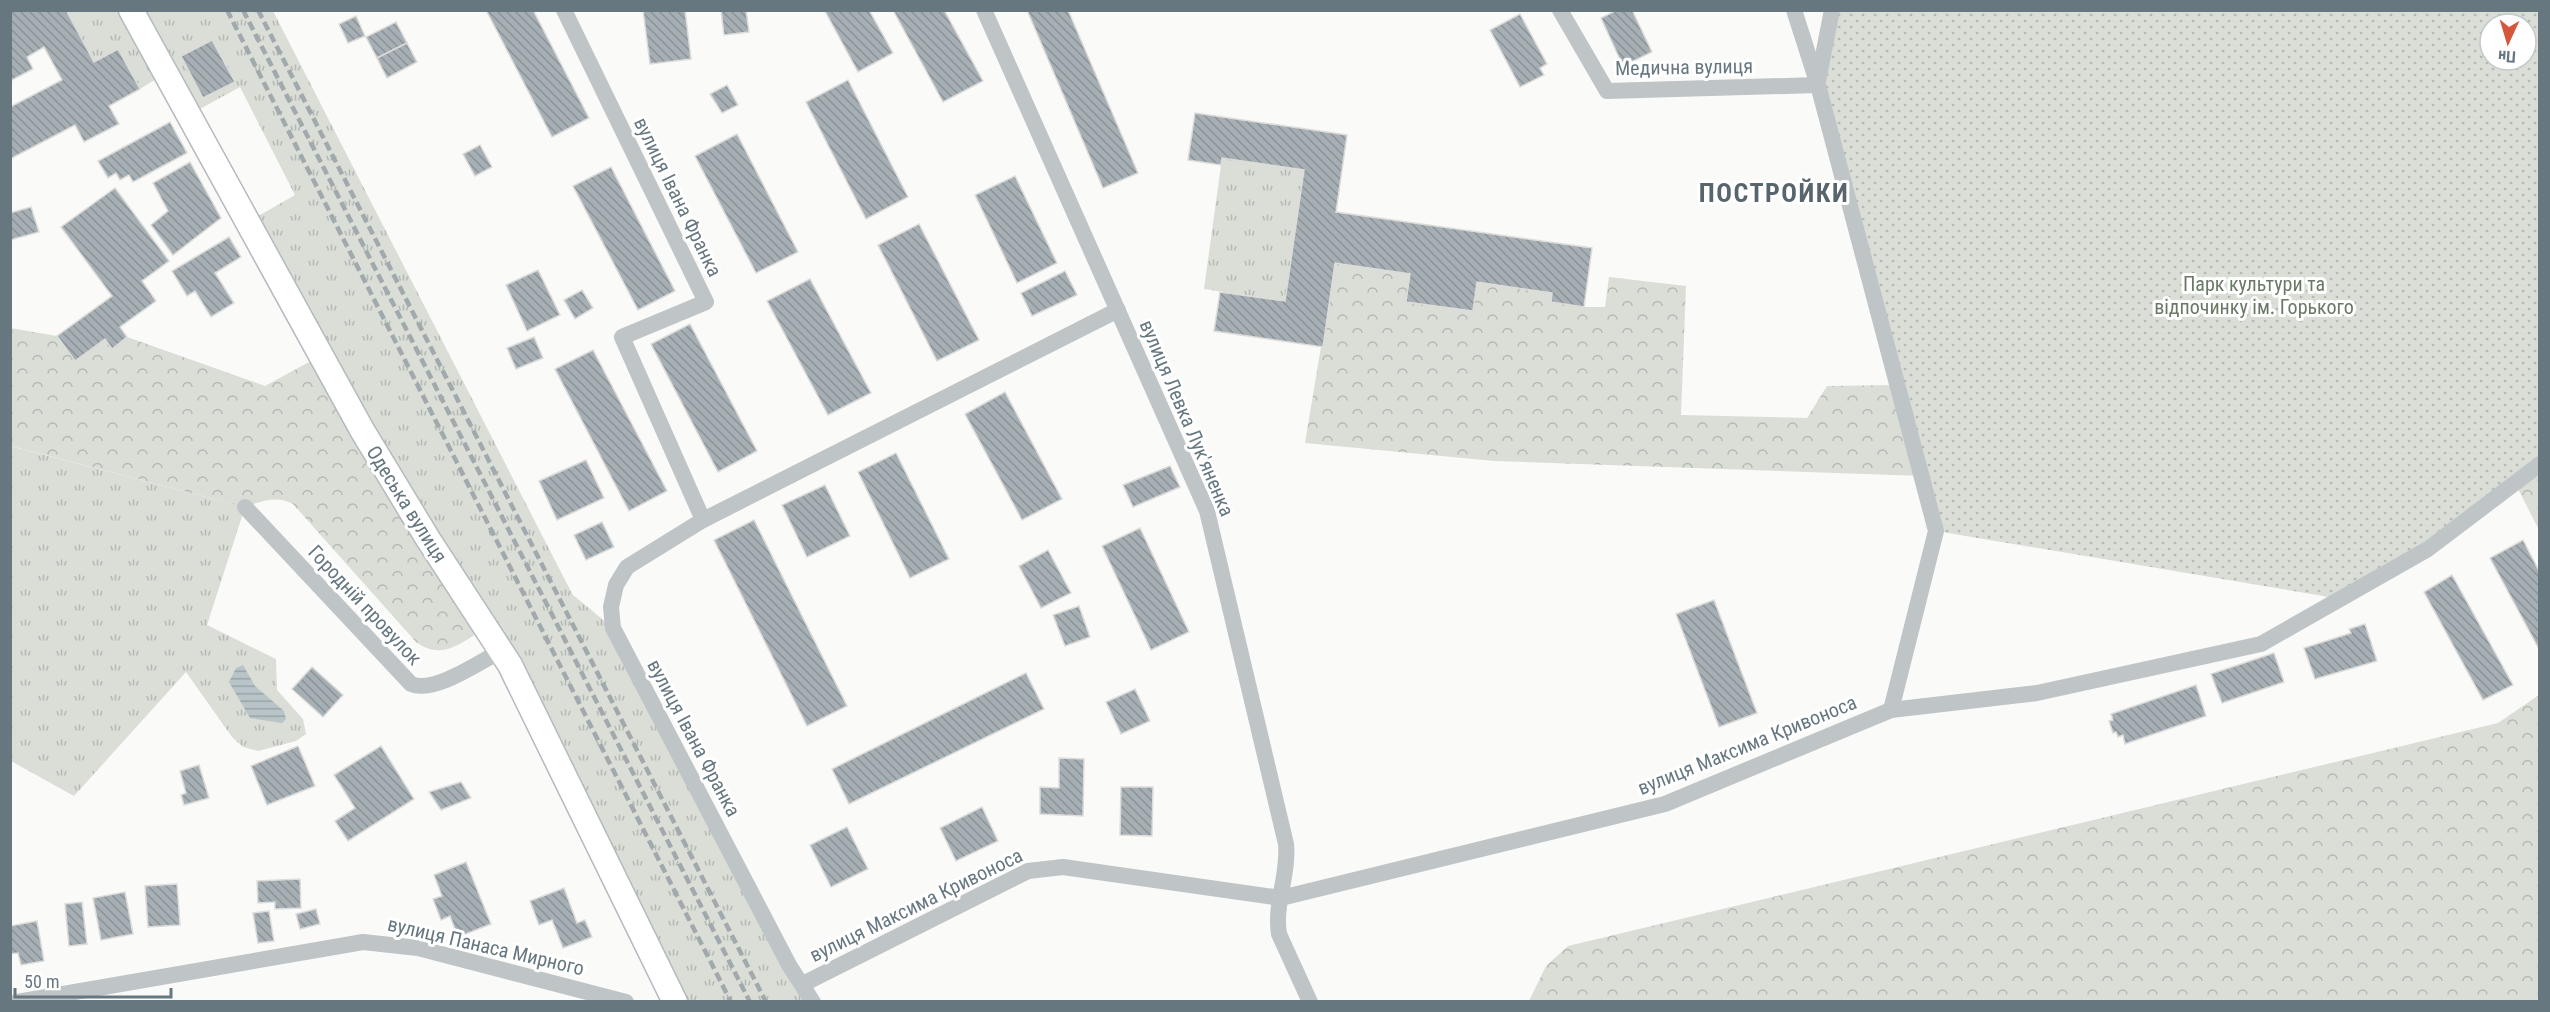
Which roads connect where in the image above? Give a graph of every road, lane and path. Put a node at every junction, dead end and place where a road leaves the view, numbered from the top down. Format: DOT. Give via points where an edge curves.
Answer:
graph roads {
  1 [pos="131,10"];
  2 [pos="564,10"];
  3 [pos="984,10"];
  4 [pos="1560,10"];
  5 [pos="1794,10"];
  6 [pos="1832,10"];
  7 [pos="1818,85"];
  8 [pos="1118,310"];
  9 [pos="2540,464"];
  10 [pos="245,507"];
  11 [pos="703,520"];
  12 [pos="501,651"];
  13 [pos="1891,710"];
  14 [pos="1281,898"];
  15 [pos="803,984"];
  16 [pos="17,1002"];
  17 [pos="626,1002"];
  18 [pos="675,1002"];
  19 [pos="813,1002"];
  20 [pos="1310,1002"];
  1 -- 12 [label="main road, Одеська вулиця" via="362,430"];
  2 -- 11 [label="street, вулиця Івана Франка" via="706,302 622,337"];
  3 -- 8 [label="street, вулиця Левка Лук'яненка"];
  4 -- 7 [label="street, Медична вулиця" via="1607,91"];
  5 -- 7 [label="street"];
  6 -- 7 [label="street"];
  7 -- 13 [label="street" via="1936,531"];
  8 -- 11 [label="street, вулиця Івана Франка"];
  8 -- 14 [label="street, вулиця Левка Лук'яненка" via="1207,511 1284,830 1287,857"];
  9 -- 13 [label="street, вулиця Максима Кривоноса" via="2428,549 2261,644 2037,693"];
  10 -- 12 [label="street, Городній провулок" via="411,684 419,688 436,684"];
  11 -- 15 [label="street, вулиця Івана Франка" via="627,567 616,585 611,607 613,628 789,965"];
  12 -- 18 [label="main road, Одеська вулиця"];
  13 -- 14 [label="street, вулиця Максима Кривоноса" via="1665,804"];
  14 -- 15 [label="street, вулиця Максима Кривоноса" via="1086,869 1044,868 1012,878"];
  14 -- 20 [label="street, вулиця Левка Лук'яненка" via="1279,934"];
  15 -- 19 [label="street, вулиця Івана Франка"];
  16 -- 17 [label="street, вулиця Панаса Мирного" via="363,942 418,948"];
}
